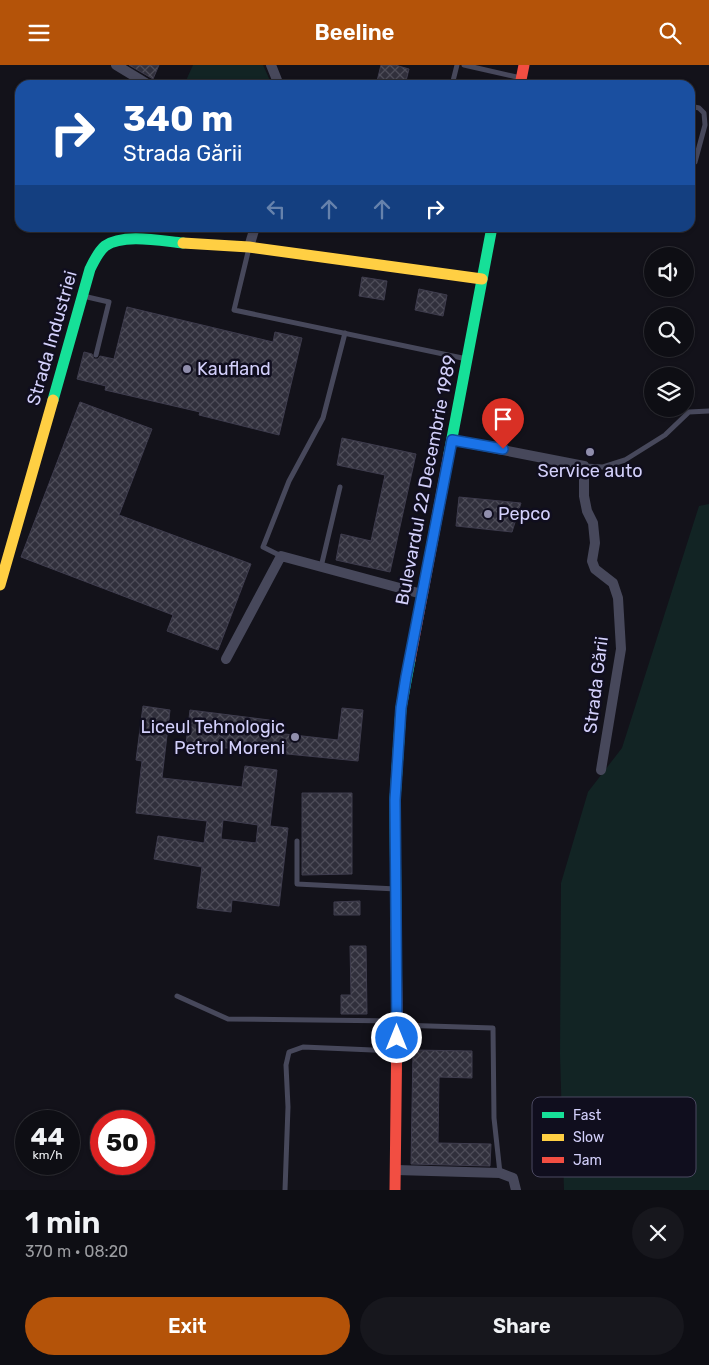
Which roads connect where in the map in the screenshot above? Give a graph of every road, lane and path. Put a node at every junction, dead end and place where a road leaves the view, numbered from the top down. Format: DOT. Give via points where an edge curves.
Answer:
graph roads {
  1 [pos="116,65"];
  2 [pos="271,65"];
  3 [pos="457,65"];
  4 [pos="464,65"];
  5 [pos="524,65"];
  6 [pos="490,68"];
  7 [pos="141,80"];
  8 [pos="277,80"];
  9 [pos="453,80"];
  10 [pos="519,80"];
  11 [pos="521,80"];
  12 [pos="695,107"];
  13 [pos="695,161"];
  14 [pos="254,232"];
  15 [pos="492,232"];
  16 [pos="249,247"];
  17 [pos="482,279"];
  18 [pos="82,296"];
  19 [pos="345,333"];
  20 [pos="96,355"];
  21 [pos="467,359"];
  22 [pos="709,411"];
  23 [pos="452,440"];
  24 [pos="584,466"];
  25 [pos="340,487"];
  26 [pos="281,556"];
  27 [pos="321,567"];
  28 [pos="0,585"];
  29 [pos="422,594"];
  30 [pos="226,659"];
  31 [pos="601,770"];
  32 [pos="297,841"];
  33 [pos="396,889"];
  34 [pos="177,996"];
  35 [pos="397,1023"];
  36 [pos="397,1051"];
  37 [pos="396,1170"];
  38 [pos="500,1173"];
  39 [pos="285,1190"];
  40 [pos="395,1190"];
  41 [pos="516,1190"];
  1 -- 7 [label="street"];
  2 -- 8 [label="street"];
  3 -- 9 [label="lane"];
  4 -- 6 [label="lane"];
  5 -- 11 [label="main road"];
  6 -- 10 [label="lane"];
  12 -- 13 [label="lane" via="704,113 705,125"];
  14 -- 16 [label="street"];
  15 -- 17 [label="main road, Bulevardul 22 Decembrie 1989"];
  16 -- 17 [label="main road, Strada Industriei"];
  16 -- 18 [label="main road, Strada Industriei" via="114,240 97,255"];
  16 -- 19 [label="lane" via="234,310"];
  17 -- 21 [label="main road, Bulevardul 22 Decembrie 1989"];
  18 -- 20 [label="lane" via="109,302"];
  18 -- 28 [label="main road, Strada Industriei"];
  19 -- 21 [label="lane"];
  19 -- 26 [label="lane" via="323,418 289,481 263,547"];
  21 -- 23 [label="main road, Bulevardul 22 Decembrie 1989"];
  22 -- 24 [label="lane" via="689,412 665,435 625,460 603,467"];
  23 -- 24 [label="street"];
  23 -- 29 [label="main road, Bulevardul 22 Decembrie 1989"];
  24 -- 31 [label="street, Strada Gării" via="584,496 593,523 595,543 592,561 601,575 613,583 618,598 621,649"];
  25 -- 27 [label="lane"];
  26 -- 27 [label="street"];
  26 -- 30 [label="street"];
  27 -- 29 [label="street"];
  29 -- 33 [label="main road, Bulevardul 22 Decembrie 1989" via="401,708 395,800"];
  32 -- 33 [label="lane" via="297,884"];
  33 -- 35 [label="main road, Bulevardul 22 Decembrie 1989"];
  34 -- 35 [label="lane" via="228,1019"];
  35 -- 36 [label="main road, Bulevardul 22 Decembrie 1989"];
  35 -- 38 [label="lane" via="493,1028 494,1118"];
  36 -- 37 [label="main road, Bulevardul 22 Decembrie 1989"];
  36 -- 39 [label="lane" via="303,1047 289,1052 286,1065"];
  37 -- 38 [label="street"];
  37 -- 40 [label="main road, Bulevardul 22 Decembrie 1989"];
  38 -- 41 [label="street" via="513,1178"];
}
